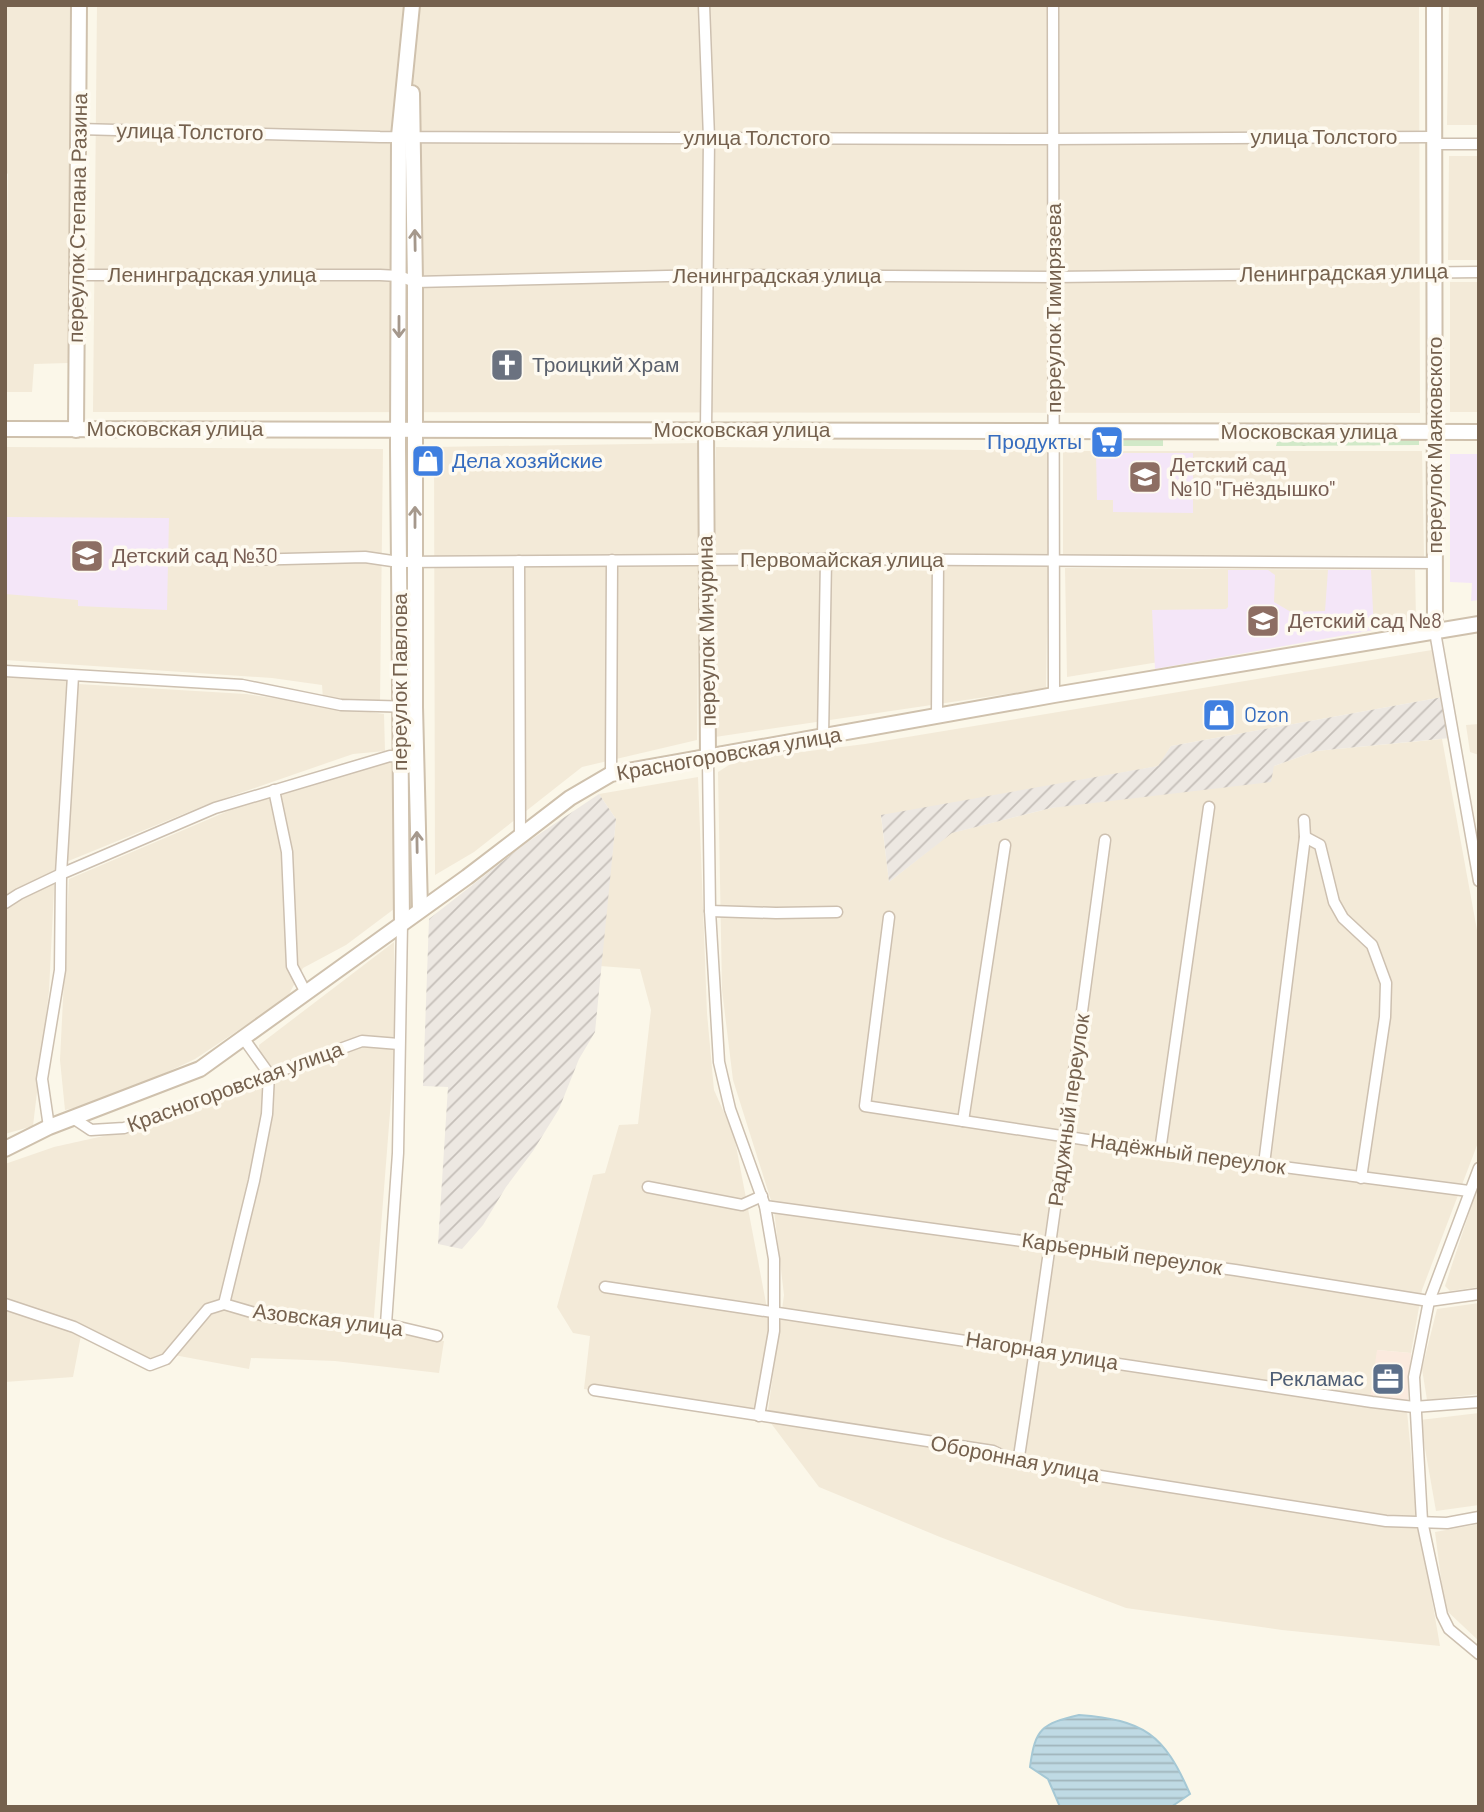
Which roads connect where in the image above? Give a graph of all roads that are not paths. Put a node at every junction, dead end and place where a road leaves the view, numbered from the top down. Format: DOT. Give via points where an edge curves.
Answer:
graph roads {
  1 [pos="79,5"];
  2 [pos="412,5"];
  3 [pos="705,5"];
  4 [pos="1052,5"];
  5 [pos="1434,5"];
  6 [pos="79,129"];
  7 [pos="406,136"];
  8 [pos="709,138"];
  9 [pos="1053,139"];
  10 [pos="1434,141"];
  11 [pos="1479,144"];
  12 [pos="1435,272"];
  13 [pos="1479,272"];
  14 [pos="77,275"];
  15 [pos="709,275"];
  16 [pos="399,276"];
  17 [pos="1054,277"];
  18 [pos="415,282"];
  19 [pos="5,429"];
  20 [pos="76,430"];
  21 [pos="398,430"];
  22 [pos="415,430"];
  23 [pos="706,430"];
  24 [pos="1055,430"];
  25 [pos="1434,432"];
  26 [pos="1479,432"];
  27 [pos="826,559"];
  28 [pos="249,560"];
  29 [pos="415,560"];
  30 [pos="612,560"];
  31 [pos="519,561"];
  32 [pos="706,561"];
  33 [pos="938,561"];
  34 [pos="399,562"];
  35 [pos="1054,562"];
  36 [pos="1435,563"];
  37 [pos="1479,624"];
  38 [pos="1435,632"];
  39 [pos="5,671"];
  40 [pos="72,676"];
  41 [pos="1054,695"];
  42 [pos="408,707"];
  43 [pos="937,717"];
  44 [pos="823,737"];
  45 [pos="409,757"];
  46 [pos="708,759"];
  47 [pos="611,775"];
  48 [pos="274,790"];
  49 [pos="1209,807"];
  50 [pos="1304,820"];
  51 [pos="520,836"];
  52 [pos="1305,836"];
  53 [pos="1105,839"];
  54 [pos="1004,845"];
  55 [pos="61,874"];
  56 [pos="1479,881"];
  57 [pos="5,903"];
  58 [pos="420,910"];
  59 [pos="710,911"];
  60 [pos="837,912"];
  61 [pos="889,917"];
  62 [pos="402,923"];
  63 [pos="306,993"];
  64 [pos="244,1039"];
  65 [pos="399,1044"];
  66 [pos="269,1074"];
  67 [pos="73,1118"];
  68 [pos="963,1121"];
  69 [pos="49,1127"];
  70 [pos="1065,1137"];
  71 [pos="5,1149"];
  72 [pos="1160,1151"];
  73 [pos="1264,1164"];
  74 [pos="1478,1175"];
  75 [pos="1361,1178"];
  76 [pos="648,1187"];
  77 [pos="1469,1191"];
  78 [pos="764,1201"];
  79 [pos="1051,1244"];
  80 [pos="605,1287"];
  81 [pos="1479,1294"];
  82 [pos="1429,1301"];
  83 [pos="5,1304"];
  84 [pos="224,1304"];
  85 [pos="774,1312"];
  86 [pos="386,1324"];
  87 [pos="436,1336"];
  88 [pos="1033,1350"];
  89 [pos="594,1390"];
  90 [pos="1479,1402"];
  91 [pos="1414,1407"];
  92 [pos="759,1416"];
  93 [pos="1018,1463"];
  94 [pos="1479,1517"];
  95 [pos="1422,1521"];
  96 [pos="1479,1654"];
  1 -- 6 [label="street, переулок Степана Разина"];
  2 -- 7 [label="street, переулок Павлова"];
  3 -- 8 [label="street, переулок Мичурина"];
  4 -- 9 [label="street, переулок Тимирязева"];
  5 -- 10 [label="street, переулок Маяковского"];
  6 -- 7 [label="street, улица Толстого"];
  6 -- 14 [label="street, переулок Степана Разина"];
  7 -- 8 [label="street, улица Толстого"];
  7 -- 16 [label="street, переулок Павлова"];
  18 -- 7 [label="street, переулок Павлова, one-way"];
  8 -- 9 [label="street, улица Толстого"];
  8 -- 15 [label="street, переулок Мичурина"];
  9 -- 10 [label="street, улица Толстого"];
  9 -- 17 [label="street, переулок Тимирязева"];
  10 -- 11 [label="street, улица Толстого"];
  10 -- 12 [label="street, переулок Маяковского"];
  12 -- 13 [label="street, Ленинградская улица"];
  12 -- 17 [label="street, Ленинградская улица"];
  12 -- 25 [label="street, переулок Маяковского"];
  14 -- 16 [label="street, Ленинградская улица"];
  14 -- 20 [label="street, переулок Степана Разина"];
  15 -- 17 [label="street, Ленинградская улица"];
  15 -- 18 [label="street, Ленинградская улица"];
  15 -- 23 [label="street, переулок Мичурина"];
  16 -- 18 [label="street, Ленинградская улица"];
  16 -- 21 [label="street, переулок Павлова, one-way"];
  17 -- 24 [label="street, переулок Тимирязева"];
  18 -- 22 [label="street, переулок Павлова"];
  19 -- 20 [label="street, Московская улица"];
  20 -- 21 [label="street, Московская улица"];
  21 -- 22 [label="street, Московская улица"];
  21 -- 34 [label="street, переулок Павлова"];
  22 -- 23 [label="street, Московская улица"];
  29 -- 22 [label="street, переулок Павлова, one-way"];
  23 -- 24 [label="street, Московская улица"];
  23 -- 32 [label="street, переулок Мичурина"];
  24 -- 25 [label="street, Московская улица"];
  24 -- 35 [label="street, переулок Тимирязева"];
  25 -- 26 [label="street, Московская улица"];
  25 -- 36 [label="street, переулок Маяковского"];
  27 -- 32 [label="street, Первомайская улица"];
  27 -- 33 [label="street, Первомайская улица"];
  27 -- 44 [label="street"];
  28 -- 34 [label="street, Первомайская улица" via="365,557"];
  29 -- 31 [label="street, Первомайская улица"];
  29 -- 34 [label="street, Первомайская улица"];
  29 -- 42 [label="street, переулок Павлова"];
  30 -- 31 [label="street, Первомайская улица"];
  30 -- 32 [label="street, Первомайская улица"];
  30 -- 47 [label="street"];
  31 -- 51 [label="street"];
  32 -- 46 [label="street, переулок Мичурина"];
  33 -- 35 [label="street, Первомайская улица"];
  33 -- 43 [label="street"];
  34 -- 42 [label="street, переулок Павлова"];
  35 -- 36 [label="street, Первомайская улица"];
  35 -- 41 [label="street, переулок Тимирязева"];
  36 -- 38 [label="street, переулок Маяковского"];
  37 -- 38 [label="street, Красногоровская улица"];
  38 -- 41 [label="street, Красногоровская улица"];
  38 -- 56 [label="street, переулок Маяковского"];
  39 -- 40 [label="street"];
  40 -- 42 [label="street" via="242,685 341,705"];
  40 -- 55 [label="street"];
  41 -- 43 [label="street, Красногоровская улица"];
  42 -- 45 [label="street, переулок Павлова"];
  43 -- 44 [label="street, Красногоровская улица"];
  44 -- 46 [label="street, Красногоровская улица"];
  45 -- 48 [label="street" via="390,756"];
  58 -- 45 [label="street, переулок Павлова, one-way"];
  45 -- 62 [label="street, переулок Павлова"];
  46 -- 47 [label="street, Красногоровская улица"];
  46 -- 59 [label="street, переулок Мичурина"];
  47 -- 51 [label="street, Красногоровская улица" via="570,798"];
  48 -- 55 [label="street" via="215,808"];
  48 -- 63 [label="street" via="287,852 292,966"];
  49 -- 72 [label="street"];
  50 -- 52 [label="street"];
  51 -- 58 [label="street, Красногоровская улица"];
  52 -- 73 [label="street"];
  52 -- 75 [label="street" via="1320,845 1334,902 1343,918 1372,945 1386,983"];
  53 -- 70 [label="street, Радужный переулок"];
  54 -- 68 [label="street"];
  55 -- 57 [label="street"];
  55 -- 69 [label="street" via="60,970 42,1079"];
  58 -- 62 [label="street, Красногоровская улица"];
  59 -- 60 [label="street"];
  59 -- 78 [label="street, переулок Мичурина" via="719,1062 730,1109"];
  61 -- 68 [label="street, Надёжный переулок" via="865,1106"];
  62 -- 63 [label="street, Красногоровская улица"];
  62 -- 65 [label="street, переулок Павлова"];
  63 -- 64 [label="street, Красногоровская улица"];
  64 -- 66 [label="street"];
  64 -- 67 [label="street, Красногоровская улица" via="200,1069"];
  65 -- 66 [label="street, Красногоровская улица" via="362,1041"];
  65 -- 86 [label="street, переулок Павлова" via="398,1153"];
  66 -- 67 [label="street, Красногоровская улица" via="124,1128 91,1130"];
  66 -- 84 [label="street" via="267,1114 254,1181"];
  67 -- 69 [label="street, Красногоровская улица"];
  68 -- 70 [label="street, Надёжный переулок"];
  69 -- 71 [label="street, Красногоровская улица"];
  70 -- 72 [label="street, Надёжный переулок"];
  70 -- 79 [label="street, Радужный переулок"];
  72 -- 73 [label="street, Надёжный переулок"];
  73 -- 75 [label="street, Надёжный переулок"];
  74 -- 77 [label="street"];
  75 -- 77 [label="street, Надёжный переулок"];
  76 -- 78 [label="street, Карьерный переулок" via="741,1205"];
  77 -- 82 [label="street"];
  78 -- 79 [label="street, Карьерный переулок"];
  78 -- 85 [label="street, переулок Мичурина" via="774,1259"];
  79 -- 82 [label="street, Карьерный переулок"];
  79 -- 88 [label="street, Радужный переулок"];
  80 -- 85 [label="street, Нагорная улица"];
  81 -- 82 [label="street, Карьерный переулок"];
  82 -- 91 [label="street" via="1414,1377"];
  83 -- 84 [label="street, Азовская улица" via="74,1326 150,1365 166,1359 208,1309"];
  84 -- 86 [label="street, Азовская улица" via="321,1324"];
  85 -- 88 [label="street, Нагорная улица"];
  85 -- 92 [label="street, переулок Мичурина"];
  86 -- 87 [label="street, Азовская улица"];
  88 -- 91 [label="street, Нагорная улица"];
  88 -- 93 [label="street, Радужный переулок"];
  89 -- 92 [label="street, Оборонная улица"];
  90 -- 91 [label="street, Нагорная улица"];
  91 -- 95 [label="street"];
  92 -- 93 [label="street, Оборонная улица" via="993,1451"];
  93 -- 95 [label="street, Оборонная улица" via="1386,1521"];
  94 -- 95 [label="street, Оборонная улица"];
  95 -- 96 [label="street" via="1442,1615 1449,1629"];
}
